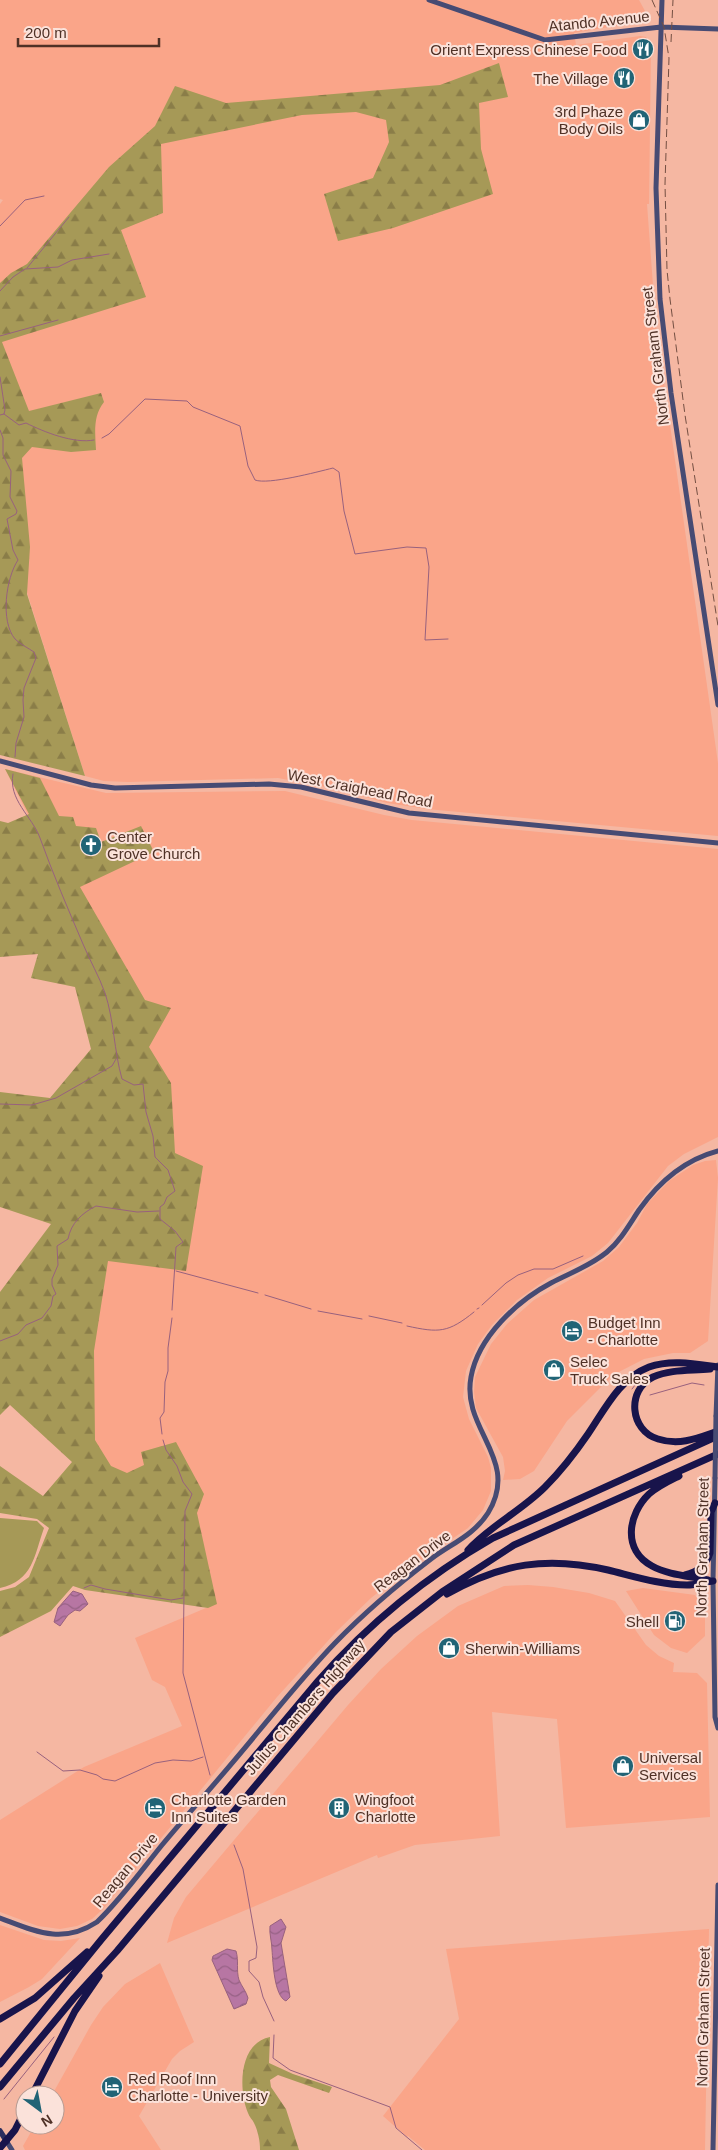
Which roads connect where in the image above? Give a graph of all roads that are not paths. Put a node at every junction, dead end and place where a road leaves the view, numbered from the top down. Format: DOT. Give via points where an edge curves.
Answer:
graph roads {
  1 [pos="429,0"];
  2 [pos="662,0"];
  3 [pos="661,27"];
  4 [pos="718,29"];
  5 [pos="718,705"];
  6 [pos="0,761"];
  7 [pos="718,843"];
  8 [pos="718,1151"];
  9 [pos="718,1367"];
  10 [pos="718,1431"];
  11 [pos="718,1436"];
  12 [pos="718,1454"];
  13 [pos="705,1460"];
  14 [pos="715,1503"];
  15 [pos="463,1555"];
  16 [pos="685,1575"];
  17 [pos="716,1581"];
  18 [pos="413,1614"];
  19 [pos="718,1728"];
  20 [pos="718,1885"];
  21 [pos="0,1918"];
  22 [pos="101,1940"];
  23 [pos="117,1951"];
  24 [pos="0,2019"];
  25 [pos="0,2064"];
  26 [pos="37,2085"];
  27 [pos="0,2087"];
  28 [pos="15,2130"];
  29 [pos="0,2131"];
  30 [pos="7,2142"];
  31 [pos="0,2148"];
  32 [pos="12,2150"];
  33 [pos="713,2150"];
  1 -- 3 [label="street, Atando Avenue" via="545,40"];
  2 -- 3 [label="street, North Graham Street"];
  3 -- 4 [label="street, Atando Avenue"];
  3 -- 5 [label="street, North Graham Street" via="656,188 660,299"];
  6 -- 7 [label="street, West Craighead Road" via="107,787 269,784 409,813"];
  8 -- 21 [label="street, Reagan Drive" via="687,1163 668,1177 608,1251 527,1299 484,1346 472,1371 469,1397 474,1417 494,1454 498,1480 488,1514 473,1531 396,1587 332,1646 97,1922 76,1933 54,1935"];
  9 -- 10 [label="highway" via="652,1377 638,1391 634,1407 642,1429 660,1440 690,1440"];
  9 -- 14 [label="street, North Graham Street, bridge"];
  9 -- 15 [label="highway" via="672,1363 650,1367 635,1375 617,1392 575,1452 545,1487 477,1540"];
  11 -- 15 [label="highway, Julius Chambers Highway" via="500,1534"];
  12 -- 13 [label="highway, Julius Chambers Highway"];
  13 -- 16 [label="highway" via="654,1490 637,1510 631,1524 633,1545 643,1560 660,1570"];
  13 -- 18 [label="highway, Julius Chambers Highway" via="514,1545"];
  14 -- 16 [label="highway" via="711,1512 708,1559 698,1571"];
  14 -- 17 [label="street, North Graham Street"];
  15 -- 22 [label="highway, Julius Chambers Highway" via="400,1601 348,1648"];
  16 -- 17 [label="highway"];
  17 -- 18 [label="highway" via="687,1585 570,1564 531,1563 476,1578"];
  17 -- 19 [label="street, North Graham Street" via="715,1717"];
  18 -- 23 [label="highway, Julius Chambers Highway" via="351,1671"];
  20 -- 33 [label="street, North Graham Street"];
  22 -- 24 [label="highway" via="35,1998"];
  22 -- 25 [label="highway, Julius Chambers Highway"];
  23 -- 26 [label="highway" via="75,2011"];
  23 -- 27 [label="highway, Julius Chambers Highway"];
  28 -- 30 [label="highway"];
  29 -- 30 [label="main road"];
  30 -- 31 [label="highway"];
  30 -- 32 [label="street"];
}
